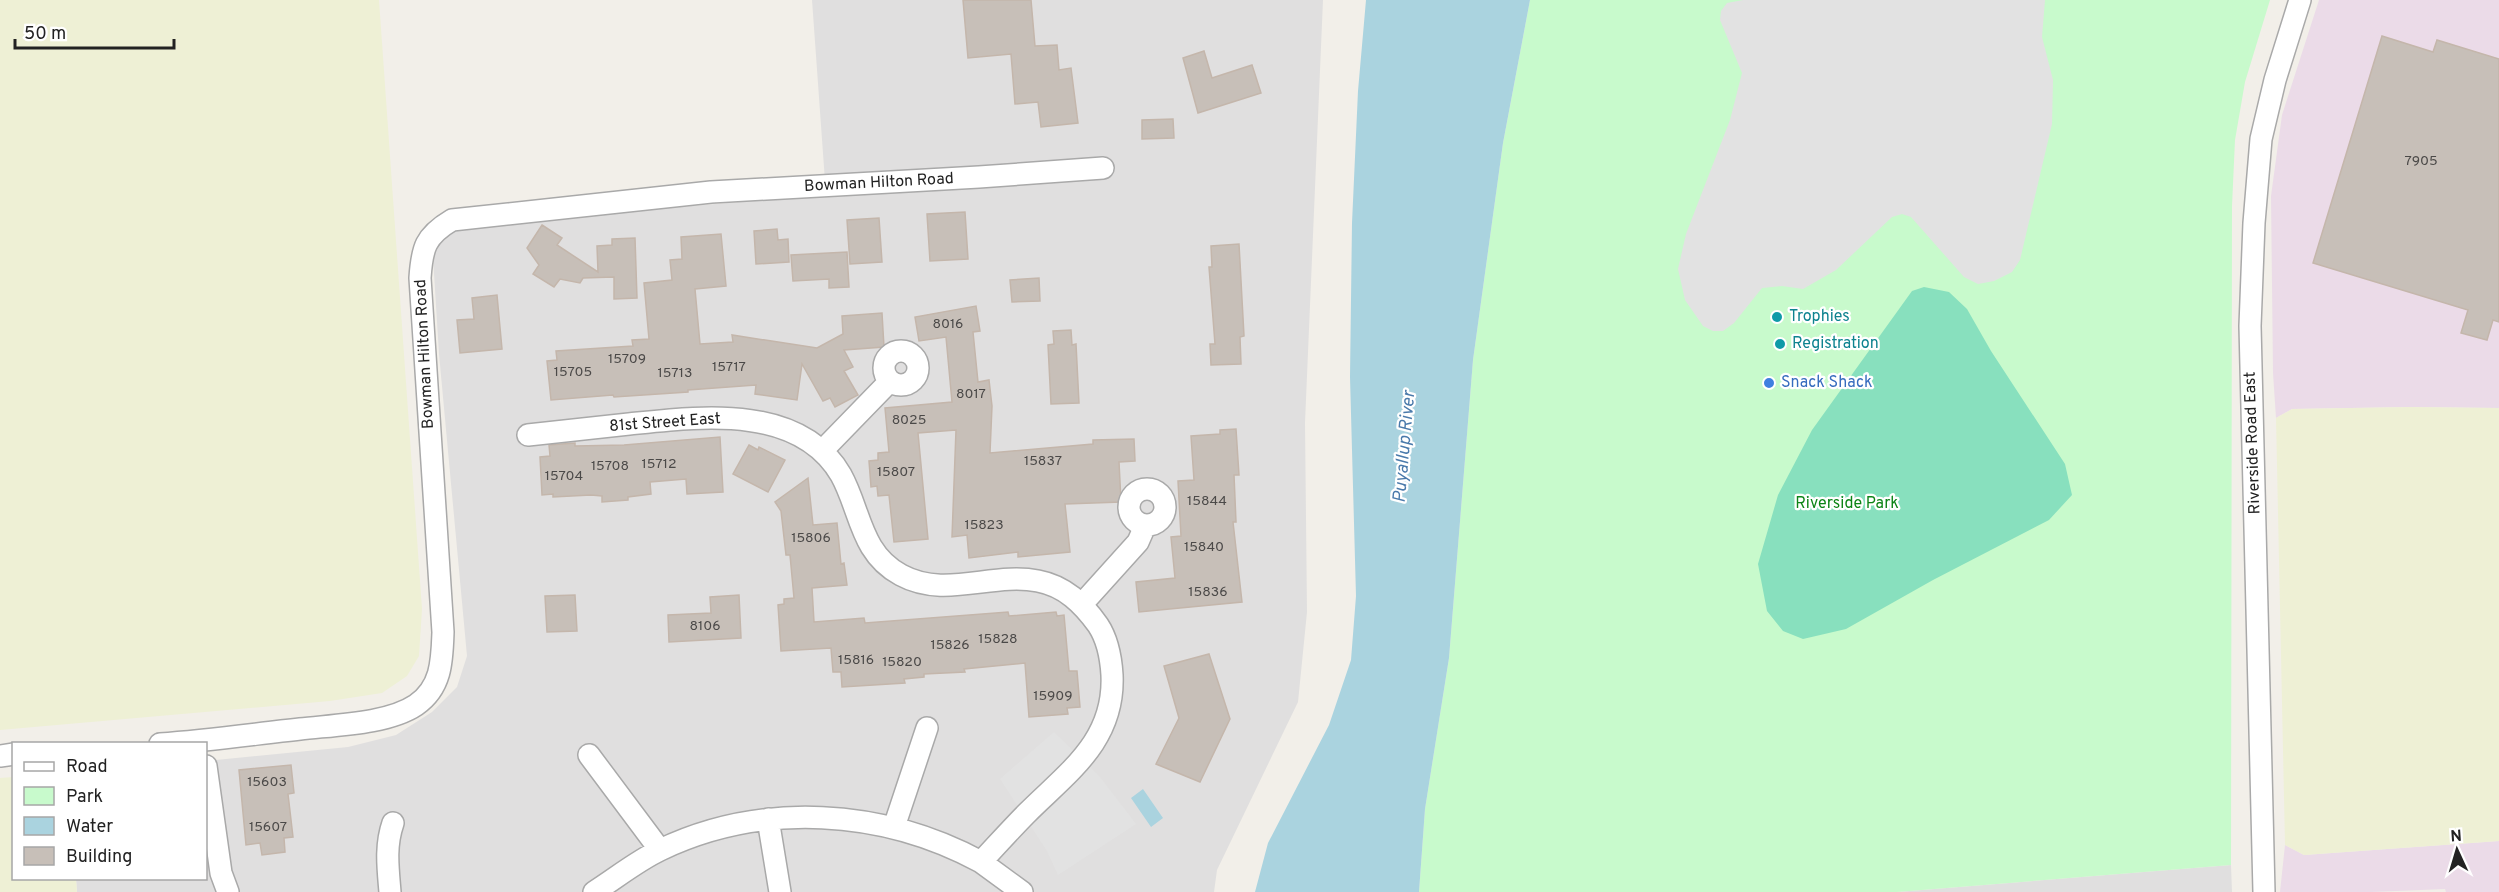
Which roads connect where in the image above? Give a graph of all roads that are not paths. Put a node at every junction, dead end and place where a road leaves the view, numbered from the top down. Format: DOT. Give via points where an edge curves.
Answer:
graph roads {
  1 [pos="2300,0"];
  2 [pos="1103,168"];
  3 [pos="890,381"];
  4 [pos="528,435"];
  5 [pos="822,451"];
  6 [pos="1145,526"];
  7 [pos="1083,603"];
  8 [pos="927,728"];
  9 [pos="202,742"];
  10 [pos="589,755"];
  11 [pos="207,773"];
  12 [pos="768,819"];
  13 [pos="393,822"];
  14 [pos="894,827"];
  15 [pos="660,850"];
  16 [pos="981,862"];
  17 [pos="228,892"];
  18 [pos="390,892"];
  19 [pos="594,892"];
  20 [pos="780,892"];
  21 [pos="1022,892"];
  22 [pos="2264,892"];
  1 -- 22 [label="street, Riverside Road East" via="2261,139 2250,314"];
  2 -- 9 [label="street, Bowman Hilton Road" via="711,192 452,220 442,226 424,246 420,278 442,632 438,680 415,706 393,715"];
  3 -- 5 [label="street"];
  4 -- 5 [label="street, 81st Street East" via="718,417 769,424 800,435"];
  5 -- 7 [label="street, 81st Street East" via="844,482 872,551 898,574 928,585 1040,581"];
  6 -- 7 [label="street" via="1138,542"];
  7 -- 16 [label="street" via="1105,639 1112,660 1111,696 1104,724 1094,744 1066,778"];
  8 -- 14 [label="street"];
  10 -- 15 [label="street"];
  11 -- 17 [label="street" via="221,873"];
  12 -- 14 [label="street" via="843,819"];
  12 -- 15 [label="street" via="717,830"];
  12 -- 20 [label="street"];
  13 -- 18 [label="street" via="387,856"];
  14 -- 16 [label="street" via="930,838"];
  15 -- 19 [label="street"];
  16 -- 21 [label="street"];
}
